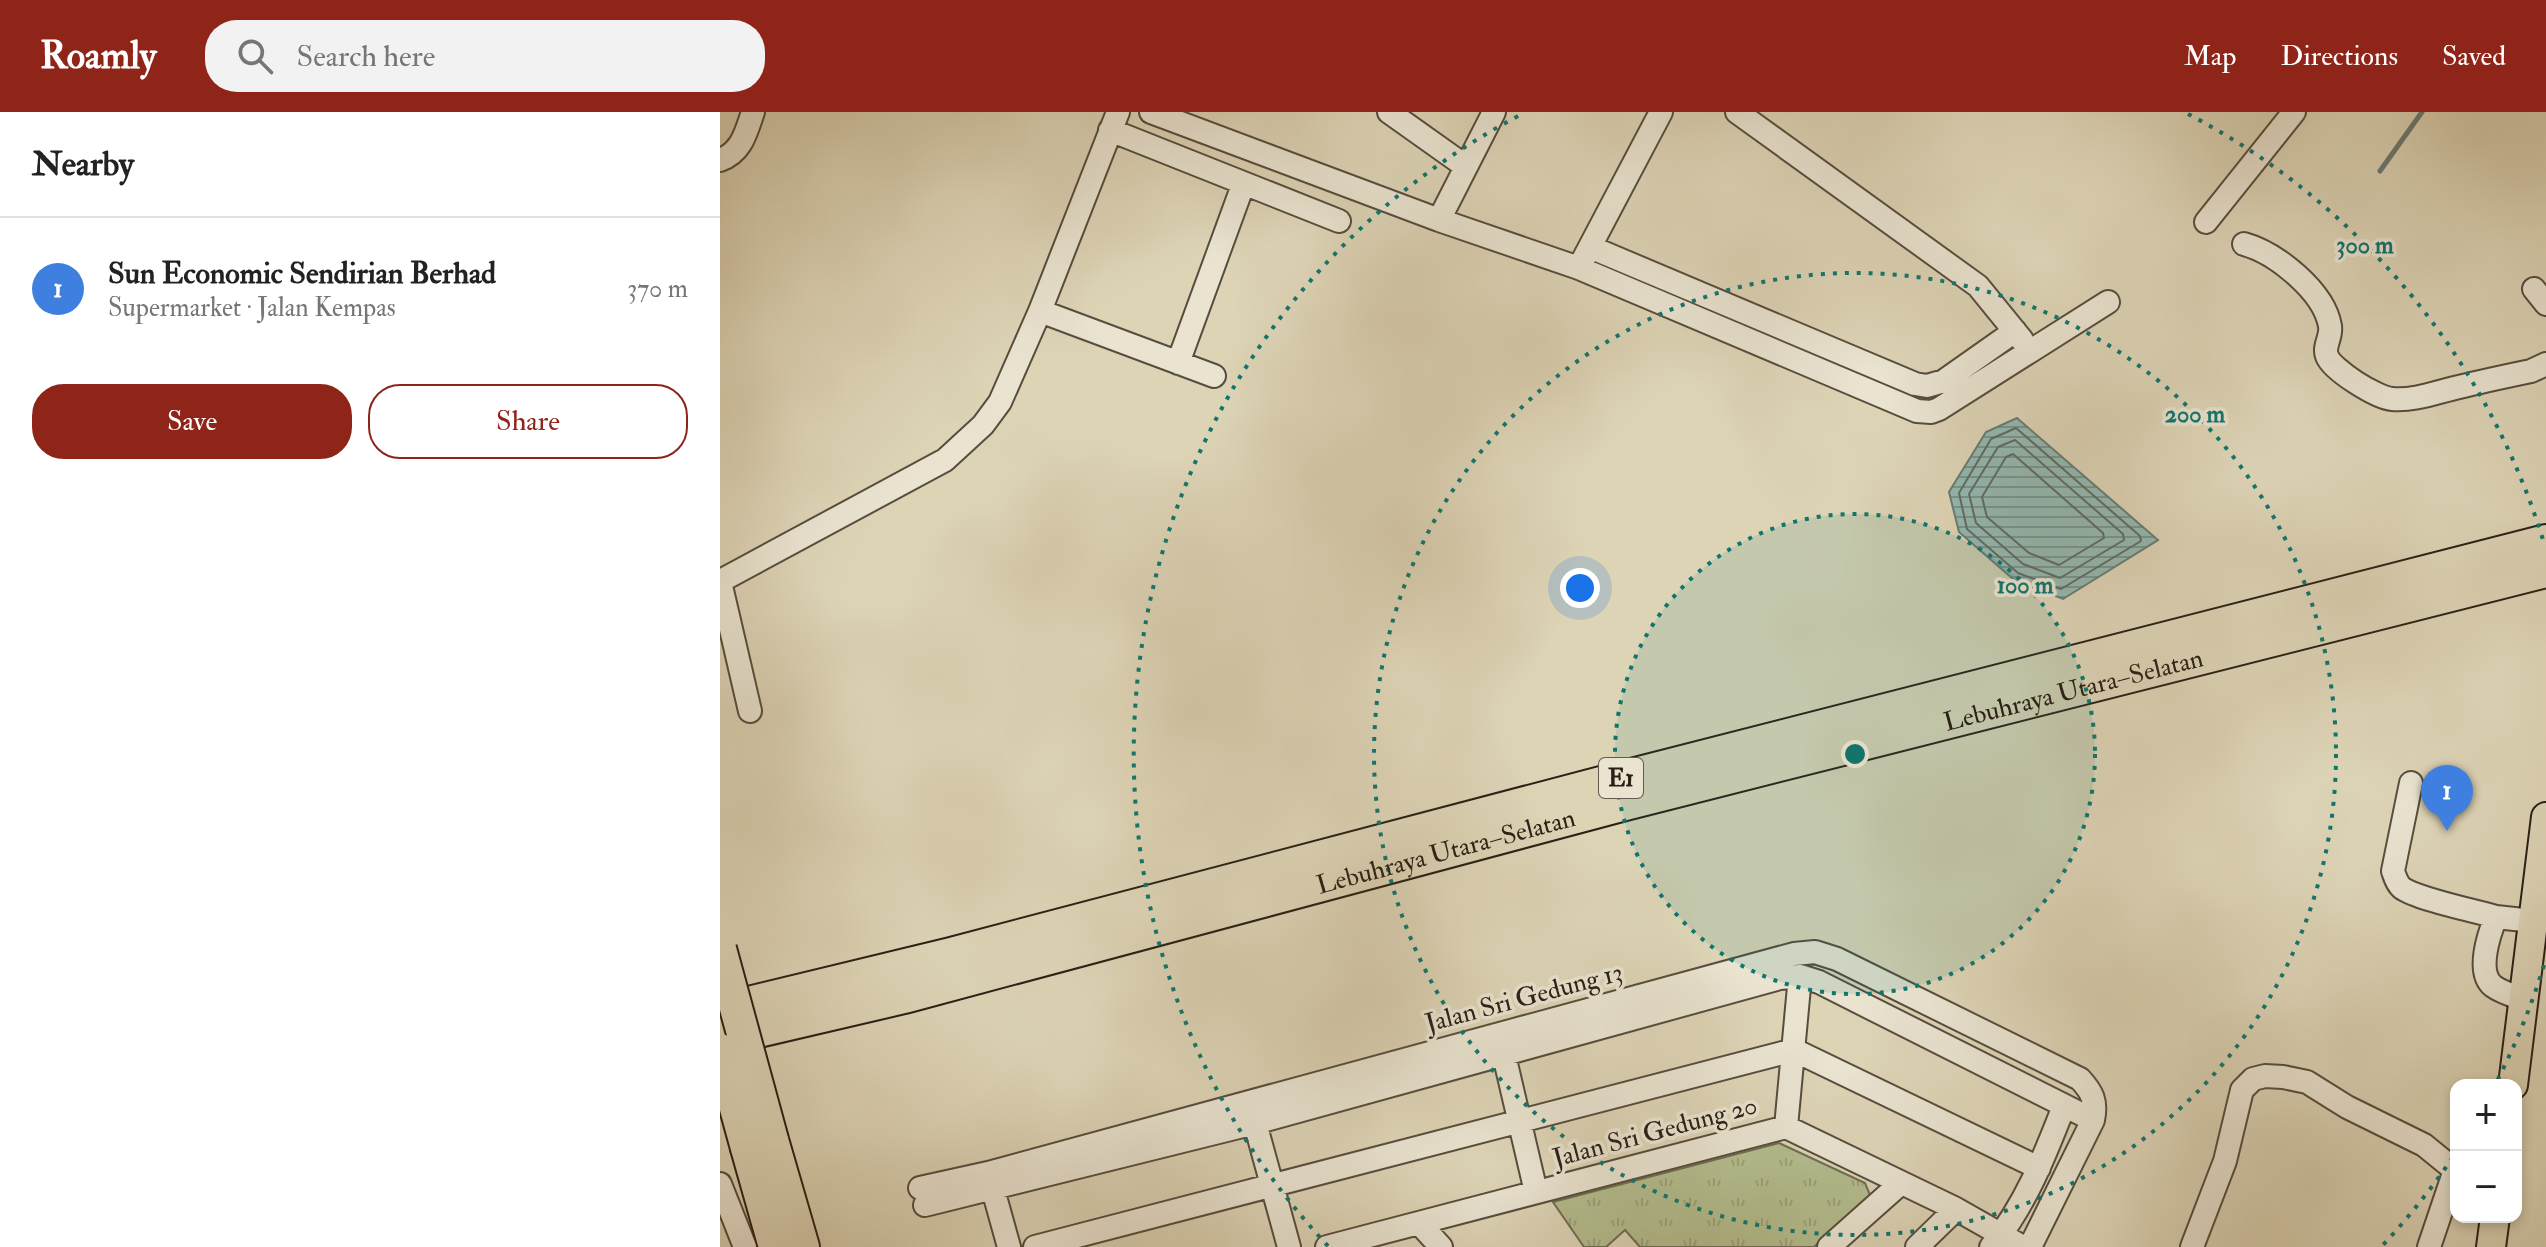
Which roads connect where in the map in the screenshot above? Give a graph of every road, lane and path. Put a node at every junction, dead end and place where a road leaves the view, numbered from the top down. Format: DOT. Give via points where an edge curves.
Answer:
graph roads {
  1 [pos="753,112"];
  2 [pos="1151,112"];
  3 [pos="1389,112"];
  4 [pos="1494,112"];
  5 [pos="1661,112"];
  6 [pos="1737,112"];
  7 [pos="2294,112"];
  8 [pos="1114,121"];
  9 [pos="720,160"];
  10 [pos="1465,166"];
  11 [pos="1243,185"];
  12 [pos="1439,220"];
  13 [pos="1339,221"];
  14 [pos="2206,222"];
  15 [pos="2244,244"];
  16 [pos="1590,247"];
  17 [pos="1579,268"];
  18 [pos="2108,302"];
  19 [pos="1040,311"];
  20 [pos="2015,331"];
  21 [pos="2031,352"];
  22 [pos="1178,363"];
  23 [pos="2546,364"];
  24 [pos="1214,376"];
  25 [pos="2534,544"];
  26 [pos="2546,571"];
  27 [pos="750,711"];
  28 [pos="2411,783"];
  29 [pos="2546,817"];
  30 [pos="2496,917"];
  31 [pos="2533,921"];
  32 [pos="720,949"];
  33 [pos="1800,976"];
  34 [pos="2523,999"];
  35 [pos="720,1010"];
  36 [pos="720,1040"];
  37 [pos="720,1050"];
  38 [pos="1794,1050"];
  39 [pos="1504,1055"];
  40 [pos="2514,1079"];
  41 [pos="2064,1106"];
  42 [pos="1519,1119"];
  43 [pos="2093,1120"];
  44 [pos="1255,1123"];
  45 [pos="1786,1127"];
  46 [pos="760,1144"];
  47 [pos="2450,1166"];
  48 [pos="2039,1168"];
  49 [pos="991,1181"];
  50 [pos="1901,1183"];
  51 [pos="720,1184"];
  52 [pos="1272,1184"];
  53 [pos="2450,1185"];
  54 [pos="1536,1192"];
  55 [pos="923,1197"];
  56 [pos="1956,1209"];
  57 [pos="1419,1223"];
  58 [pos="2494,1223"];
  59 [pos="1996,1241"];
  60 [pos="1335,1246"];
  61 [pos="745,1247"];
  62 [pos="775,1247"];
  63 [pos="803,1247"];
  64 [pos="1009,1247"];
  65 [pos="1035,1247"];
  66 [pos="1289,1247"];
  67 [pos="1441,1247"];
  68 [pos="1829,1247"];
  69 [pos="1917,1247"];
  70 [pos="2023,1247"];
  71 [pos="2030,1247"];
  72 [pos="2192,1247"];
  73 [pos="2429,1247"];
  74 [pos="2491,1247"];
  1 -- 9 [label="street" via="740,146"];
  2 -- 12 [label="street"];
  3 -- 10 [label="street"];
  4 -- 10 [label="street"];
  5 -- 16 [label="street"];
  6 -- 20 [label="street" via="1978,286"];
  7 -- 14 [label="street"];
  8 -- 11 [label="street"];
  8 -- 19 [label="street"];
  10 -- 12 [label="street"];
  11 -- 13 [label="street"];
  11 -- 22 [label="street"];
  12 -- 17 [label="street"];
  15 -- 23 [label="street" via="2308,286 2328,318 2328,359 2382,398 2425,396"];
  16 -- 17 [label="street"];
  16 -- 20 [label="street" via="1915,384 1944,381"];
  17 -- 21 [label="street" via="1917,411 1939,409"];
  18 -- 21 [label="street"];
  19 -- 22 [label="street"];
  19 -- 27 [label="street" via="1000,402 965,444 945,460 724,579 721,586"];
  20 -- 21 [label="street"];
  22 -- 24 [label="street"];
  25 -- 35 [label="highway, Lebuhraya Utara–Selatan / E1"];
  26 -- 36 [label="highway, Lebuhraya Utara–Selatan / E1" via="1625,804 904,997"];
  28 -- 30 [label="street" via="2393,871 2396,882 2418,894"];
  29 -- 31 [label="main road"];
  30 -- 31 [label="street"];
  30 -- 34 [label="street" via="2484,968 2487,979"];
  31 -- 34 [label="main road"];
  32 -- 46 [label="highway, bridge"];
  33 -- 38 [label="street"];
  33 -- 39 [label="street, Jalan Sri Gedung 13"];
  33 -- 41 [label="street"];
  34 -- 40 [label="main road"];
  37 -- 46 [label="highway, bridge"];
  38 -- 42 [label="street"];
  38 -- 45 [label="street"];
  38 -- 48 [label="street"];
  39 -- 42 [label="street"];
  39 -- 44 [label="street, Jalan Sri Gedung 13"];
  41 -- 43 [label="street"];
  41 -- 48 [label="street"];
  42 -- 52 [label="street"];
  42 -- 54 [label="street"];
  43 -- 49 [label="street, Jalan Sri Gedung 13" via="2094,1098 2080,1079 1815,952"];
  43 -- 71 [label="street"];
  44 -- 49 [label="street, Jalan Sri Gedung 13"];
  44 -- 52 [label="street"];
  45 -- 50 [label="street, Jalan Sri Gedung 20"];
  45 -- 54 [label="street, Jalan Sri Gedung 20"];
  46 -- 62 [label="highway"];
  46 -- 63 [label="highway"];
  47 -- 72 [label="street" via="2424,1145 2307,1082 2253,1079 2242,1090 2225,1161"];
  48 -- 59 [label="street"];
  49 -- 55 [label="street, Jalan Sri Gedung 13"];
  49 -- 64 [label="street"];
  50 -- 56 [label="street, Jalan Sri Gedung 20"];
  50 -- 68 [label="street"];
  51 -- 61 [label="street"];
  52 -- 65 [label="street"];
  52 -- 66 [label="street"];
  53 -- 73 [label="street"];
  54 -- 57 [label="street, Jalan Sri Gedung 20"];
  56 -- 59 [label="street, Jalan Sri Gedung 20"];
  56 -- 69 [label="street"];
  57 -- 60 [label="street, Jalan Sri Gedung 20"];
  57 -- 67 [label="street"];
  58 -- 74 [label="main road"];
  59 -- 70 [label="street, Jalan Sri Gedung 20"];
}
